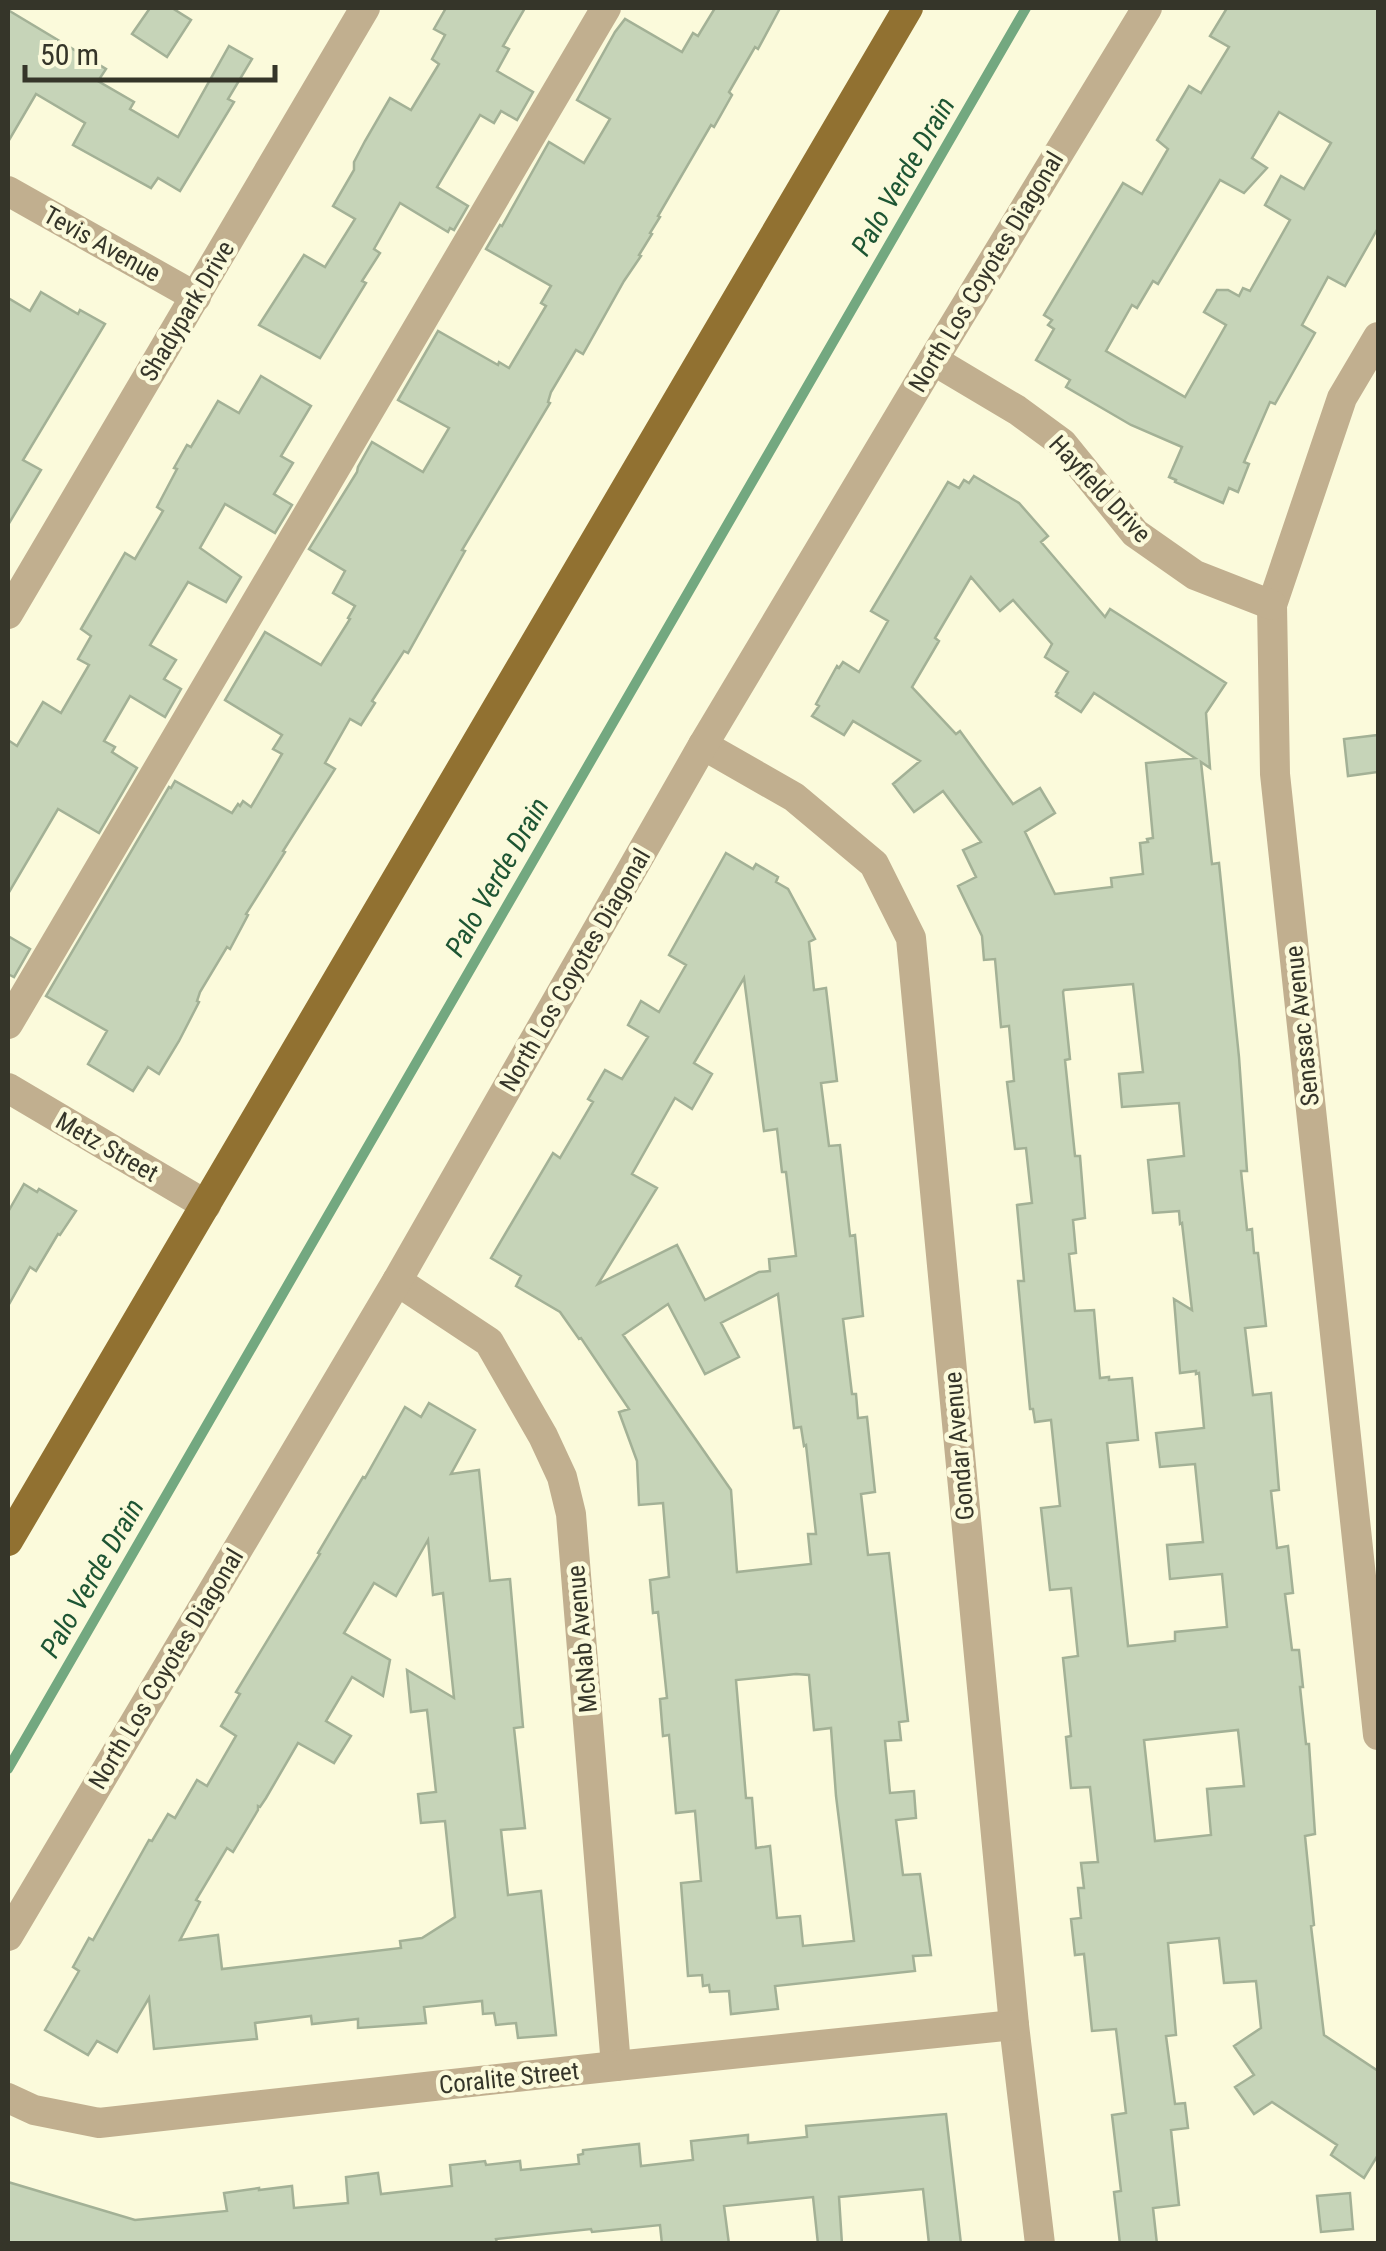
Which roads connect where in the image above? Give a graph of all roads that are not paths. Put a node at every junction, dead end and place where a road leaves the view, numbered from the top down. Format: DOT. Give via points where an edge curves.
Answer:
graph roads {
  1 [pos="365,8"];
  2 [pos="606,8"];
  3 [pos="908,8"];
  4 [pos="1147,8"];
  5 [pos="8,191"];
  6 [pos="196,297"];
  7 [pos="1378,337"];
  8 [pos="933,360"];
  9 [pos="1272,605"];
  10 [pos="8,614"];
  11 [pos="704,744"];
  12 [pos="8,1024"];
  13 [pos="8,1088"];
  14 [pos="206,1205"];
  15 [pos="397,1281"];
  16 [pos="8,1542"];
  17 [pos="1378,1735"];
  18 [pos="8,1936"];
  19 [pos="1014,2025"];
  20 [pos="616,2066"];
  21 [pos="8,2098"];
  22 [pos="1040,2244"];
  1 -- 6 [label="street, Shadypark Drive"];
  2 -- 12 [label="street"];
  3 -- 14 [label="main road"];
  4 -- 8 [label="street, North Los Coyotes Diagonal"];
  5 -- 6 [label="street, Tevis Avenue"];
  6 -- 10 [label="street, Shadypark Drive"];
  7 -- 9 [label="street, Senasac Avenue" via="1342,398"];
  8 -- 9 [label="street, Hayfield Drive" via="1062,444 1135,533 1195,575"];
  8 -- 11 [label="street, North Los Coyotes Diagonal"];
  9 -- 17 [label="street, Senasac Avenue" via="1275,774"];
  11 -- 15 [label="street, North Los Coyotes Diagonal"];
  11 -- 19 [label="street, Gondar Avenue" via="794,797 874,864 911,938"];
  13 -- 14 [label="street, Metz Street"];
  14 -- 16 [label="main road"];
  15 -- 18 [label="street, North Los Coyotes Diagonal"];
  15 -- 20 [label="street, McNab Avenue" via="489,1342 562,1477 572,1514"];
  19 -- 20 [label="street, Coralite Street"];
  19 -- 22 [label="street, Gondar Avenue"];
  20 -- 21 [label="street, Coralite Street" via="99,2124"];
}
